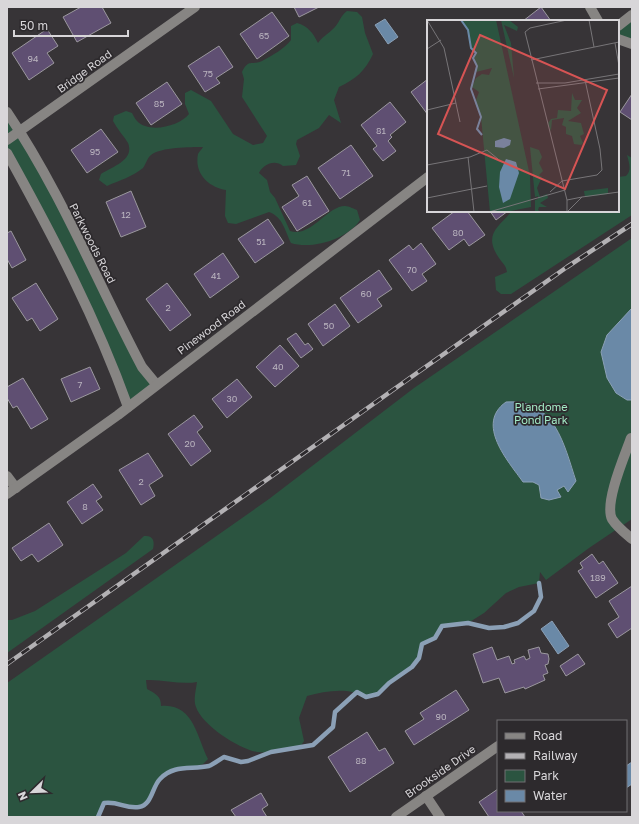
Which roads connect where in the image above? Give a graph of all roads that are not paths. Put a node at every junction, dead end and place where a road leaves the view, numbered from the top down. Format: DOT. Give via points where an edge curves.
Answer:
graph roads {
  1 [pos="195,7"];
  2 [pos="590,7"];
  3 [pos="632,15"];
  4 [pos="597,20"];
  5 [pos="619,25"];
  6 [pos="619,39"];
  7 [pos="632,44"];
  8 [pos="7,112"];
  9 [pos="20,132"];
  10 [pos="7,140"];
  11 [pos="7,153"];
  12 [pos="427,178"];
  13 [pos="156,384"];
  14 [pos="128,407"];
  15 [pos="631,438"];
  16 [pos="7,476"];
  17 [pos="16,488"];
  18 [pos="7,494"];
  19 [pos="632,539"];
  20 [pos="497,747"];
  21 [pos="426,796"];
  22 [pos="396,817"];
  23 [pos="440,817"];
  1 -- 9 [label="street, Bridge Road"];
  2 -- 4 [label="street"];
  3 -- 5 [label="street"];
  6 -- 7 [label="street"];
  8 -- 9 [label="street, Parkwoods Road"];
  9 -- 10 [label="street, Bridge Road"];
  9 -- 13 [label="street, Parkwoods Road" via="79,238 142,367"];
  11 -- 14 [label="street" via="59,246 110,355"];
  12 -- 13 [label="street, Pinewood Road"];
  13 -- 14 [label="street, Pinewood Road"];
  14 -- 17 [label="street, Pinewood Road"];
  15 -- 19 [label="street" via="609,509 618,528"];
  16 -- 17 [label="street"];
  17 -- 18 [label="street, Pinewood Road"];
  20 -- 21 [label="street, Brookside Drive"];
  21 -- 22 [label="street, Brookside Drive"];
  21 -- 23 [label="street"];
}
